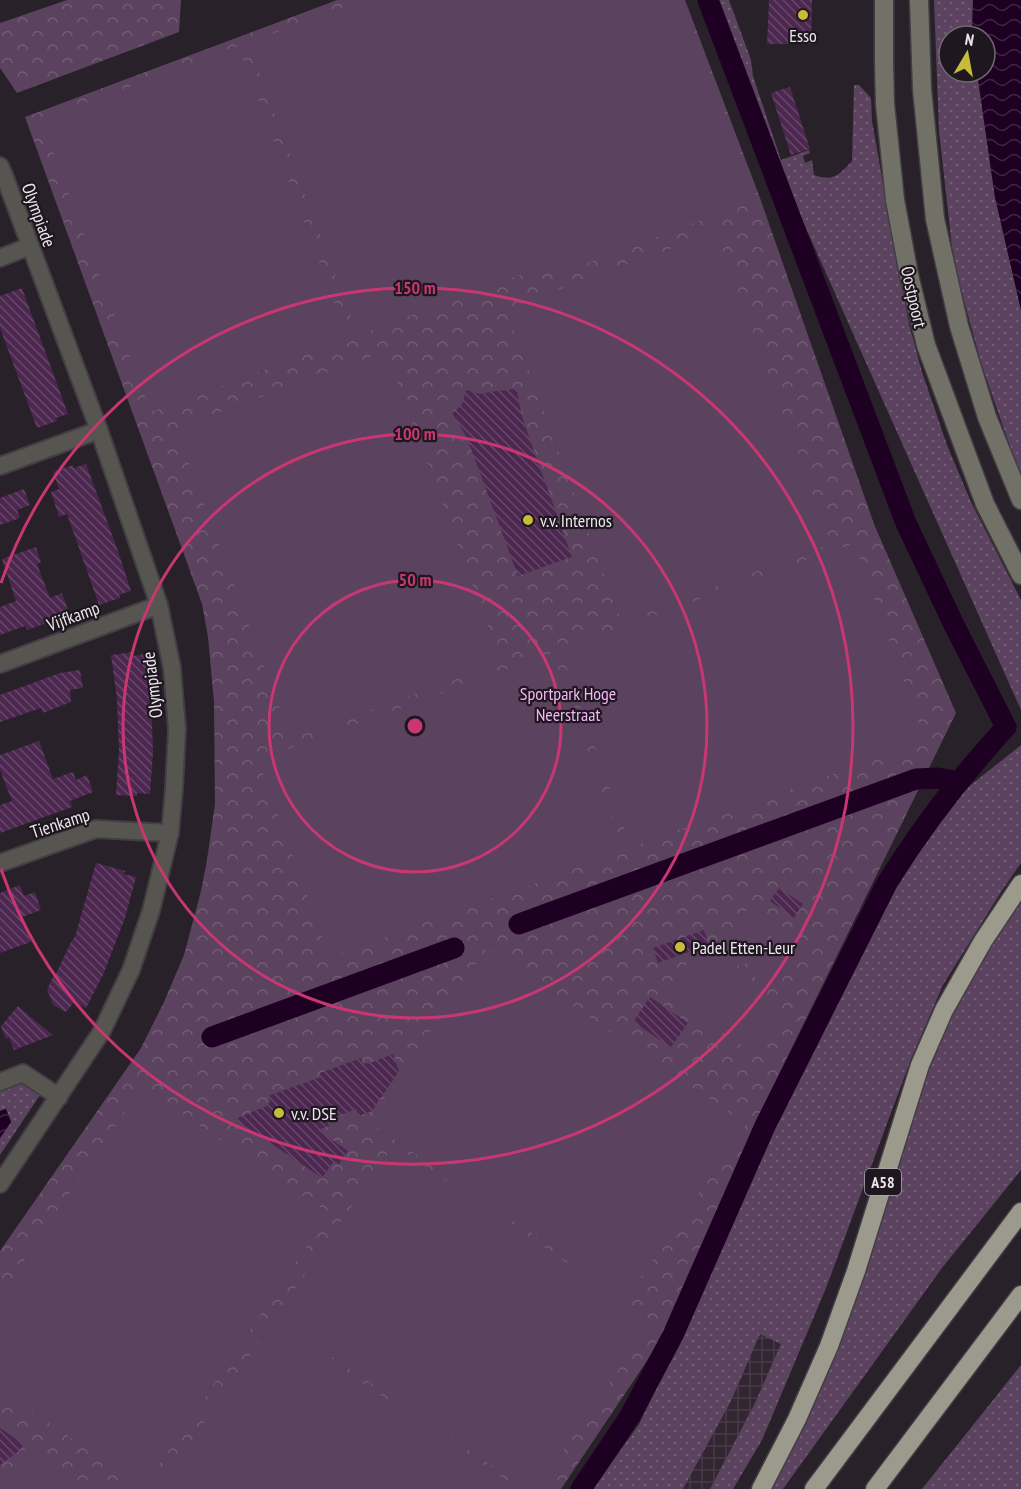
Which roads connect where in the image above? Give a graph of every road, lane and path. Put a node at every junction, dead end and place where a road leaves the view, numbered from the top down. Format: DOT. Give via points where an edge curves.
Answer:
graph roads {
  1 [pos="884,0"];
  2 [pos="919,0"];
  3 [pos="0,166"];
  4 [pos="30,246"];
  5 [pos="0,258"];
  6 [pos="99,430"];
  7 [pos="0,466"];
  8 [pos="1021,500"];
  9 [pos="1021,575"];
  10 [pos="159,605"];
  11 [pos="0,664"];
  12 [pos="170,833"];
  13 [pos="0,863"];
  14 [pos="1021,884"];
  15 [pos="0,1082"];
  16 [pos="59,1096"];
  17 [pos="0,1184"];
  18 [pos="1021,1212"];
  19 [pos="1021,1295"];
  20 [pos="761,1489"];
  21 [pos="814,1489"];
  22 [pos="875,1489"];
  1 -- 9 [label="main road, Oostpoort" via="885,104 895,200 909,275 926,345 981,493"];
  2 -- 8 [label="main road, Oostpoort" via="922,89 935,219 959,326 984,406"];
  3 -- 4 [label="street, Olympiade"];
  4 -- 5 [label="street"];
  4 -- 6 [label="street, Olympiade"];
  6 -- 7 [label="street"];
  6 -- 10 [label="street, Olympiade"];
  10 -- 11 [label="street, Vijfkamp"];
  10 -- 12 [label="street, Olympiade" via="172,668 177,729"];
  12 -- 13 [label="street, Tienkamp" via="96,829"];
  12 -- 16 [label="street, Olympiade" via="152,911 131,970 102,1031"];
  14 -- 20 [label="highway, A58" via="982,941 944,1010 920,1065 829,1346"];
  15 -- 16 [label="street" via="23,1073"];
  16 -- 17 [label="street, Olympiade"];
  18 -- 21 [label="highway"];
  19 -- 22 [label="highway"];
}
